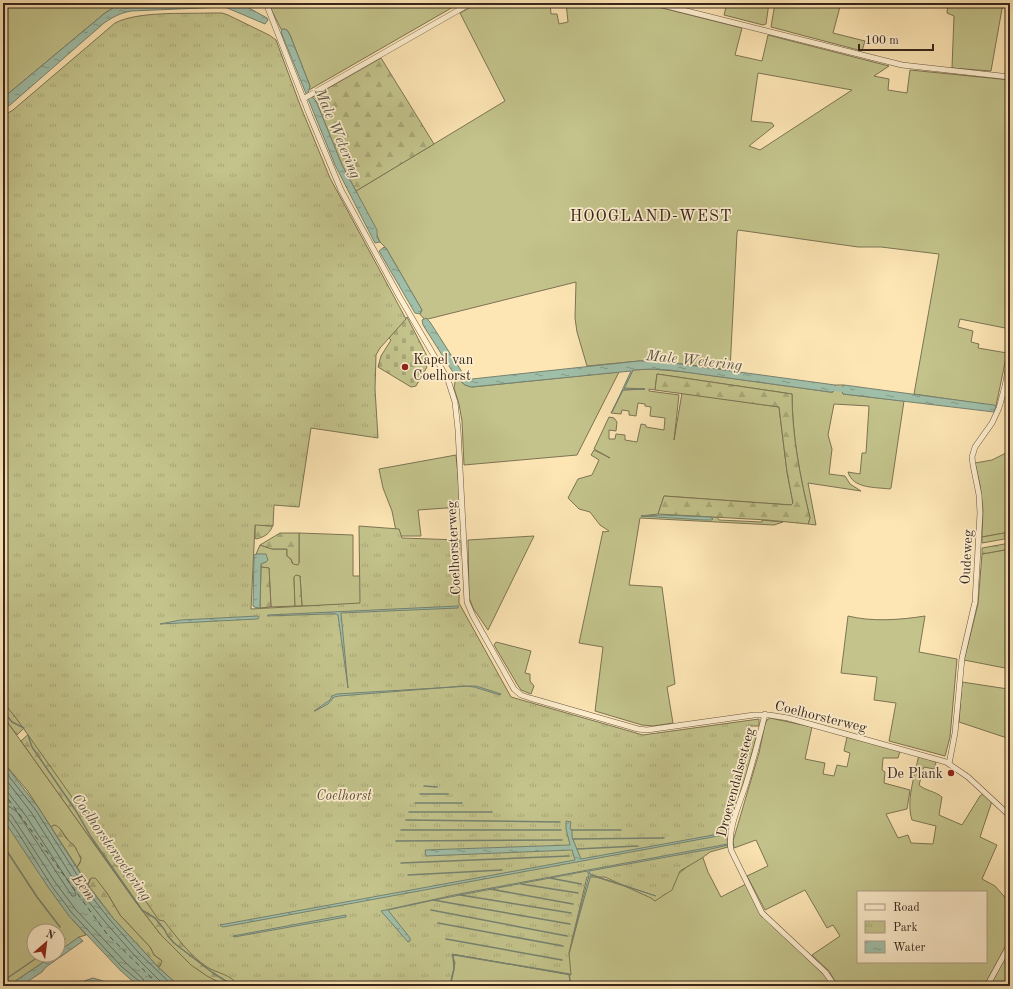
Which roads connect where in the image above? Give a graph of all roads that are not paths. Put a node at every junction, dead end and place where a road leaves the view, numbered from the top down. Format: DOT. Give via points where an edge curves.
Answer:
graph roads {
  1 [pos="266,3"];
  2 [pos="471,3"];
  3 [pos="655,3"];
  4 [pos="1010,77"];
  5 [pos="304,99"];
  6 [pos="1010,359"];
  7 [pos="765,714"];
  8 [pos="949,764"];
  9 [pos="1010,816"];
  10 [pos="1010,944"];
  11 [pos="835,986"];
  12 [pos="987,986"];
  1 -- 5 [label="street, Coelhorsterweg"];
  2 -- 5 [label="street"];
  3 -- 4 [label="street" via="902,65"];
  5 -- 7 [label="street, Coelhorsterweg" via="342,190 452,390 458,430 467,602 511,685 521,695 638,729 647,730"];
  6 -- 8 [label="street, Oudeweg" via="999,408 973,453 980,513 975,602 962,658 955,733"];
  7 -- 8 [label="street, Coelhorsterweg" via="788,718"];
  7 -- 11 [label="street, Droevendalsesteeg" via="732,829 731,850 762,913 825,972"];
  8 -- 9 [label="street, Coelhorsterweg" via="974,781"];
  10 -- 12 [label="street"];
}
